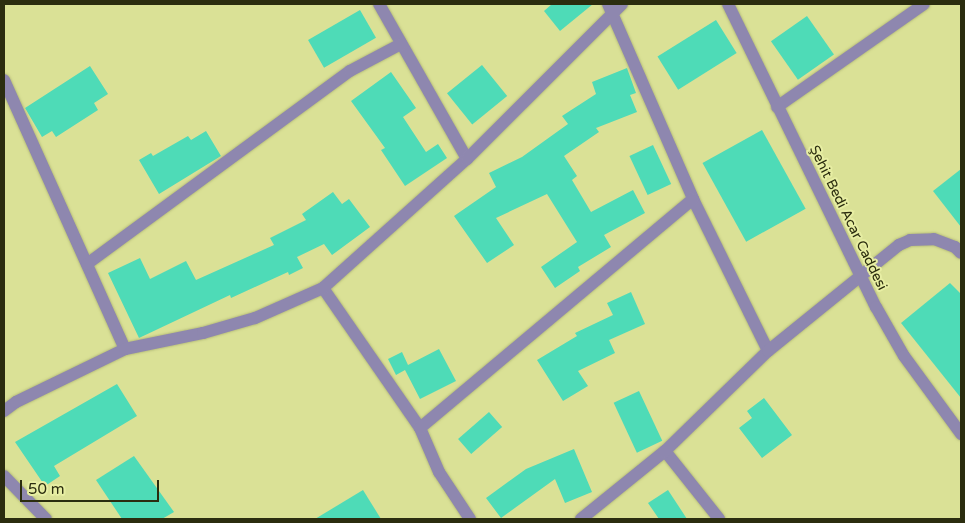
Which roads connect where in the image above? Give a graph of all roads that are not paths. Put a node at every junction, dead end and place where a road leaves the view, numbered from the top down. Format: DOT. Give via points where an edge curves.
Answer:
graph roads {
  1 [pos="379,4"];
  2 [pos="728,4"];
  3 [pos="924,4"];
  4 [pos="615,7"];
  5 [pos="401,44"];
  6 [pos="4,80"];
  7 [pos="776,107"];
  8 [pos="467,159"];
  9 [pos="693,199"];
  10 [pos="961,253"];
  11 [pos="87,264"];
  12 [pos="859,275"];
  13 [pos="323,288"];
  14 [pos="125,349"];
  15 [pos="768,351"];
  16 [pos="4,411"];
  17 [pos="420,428"];
  18 [pos="961,434"];
  19 [pos="665,452"];
  20 [pos="4,476"];
  21 [pos="46,519"];
  22 [pos="470,519"];
  23 [pos="581,519"];
  24 [pos="719,519"];
  1 -- 5 [label="street"];
  2 -- 7 [label="street, Şehit Bedi Acar Caddesi"];
  3 -- 7 [label="street"];
  4 -- 8 [label="street"];
  4 -- 9 [label="street"];
  5 -- 8 [label="street"];
  5 -- 11 [label="street" via="350,72"];
  6 -- 11 [label="street"];
  7 -- 12 [label="street, Şehit Bedi Acar Caddesi"];
  8 -- 13 [label="street"];
  9 -- 15 [label="street"];
  9 -- 17 [label="street"];
  10 -- 12 [label="street" via="945,242 910,240"];
  11 -- 14 [label="street"];
  12 -- 15 [label="street"];
  12 -- 18 [label="street, Şehit Bedi Acar Caddesi" via="904,356"];
  13 -- 14 [label="street" via="255,318 203,333"];
  13 -- 17 [label="street"];
  14 -- 16 [label="street"];
  15 -- 19 [label="street"];
  17 -- 22 [label="street" via="439,472"];
  19 -- 23 [label="street"];
  19 -- 24 [label="street"];
  20 -- 21 [label="street"];
}
